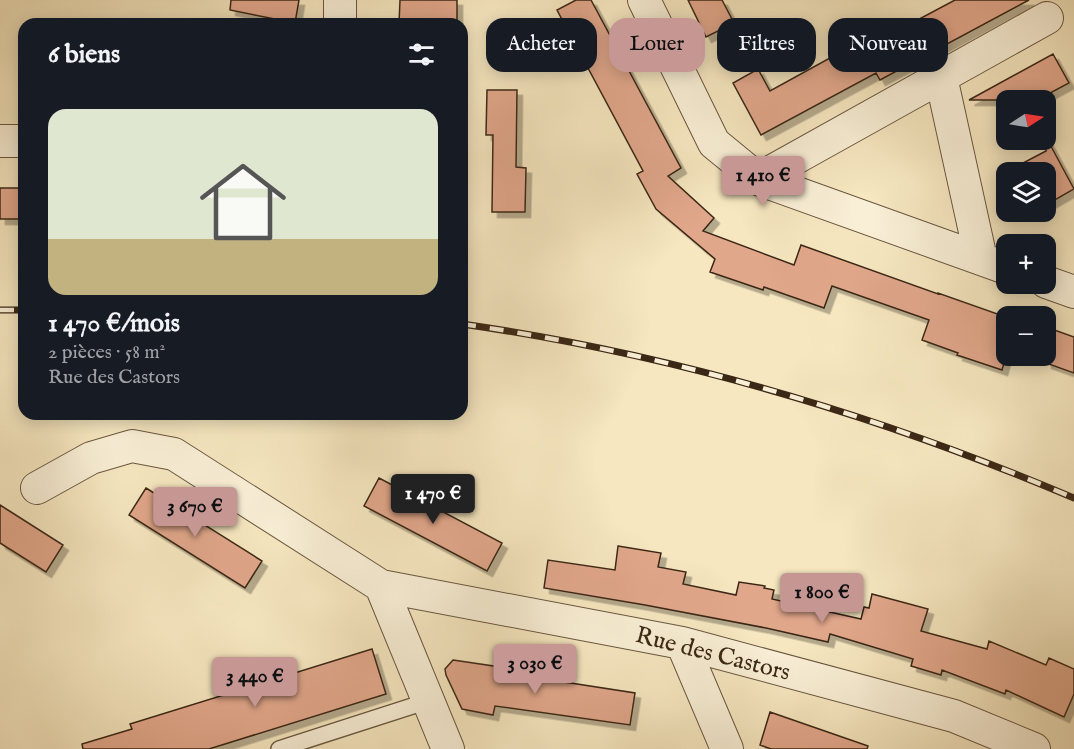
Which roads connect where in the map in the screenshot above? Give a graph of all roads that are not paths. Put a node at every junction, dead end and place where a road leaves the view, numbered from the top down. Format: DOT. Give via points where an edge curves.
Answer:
graph roads {
  1 [pos="340,0"];
  2 [pos="644,0"];
  3 [pos="340,18"];
  4 [pos="1047,18"];
  5 [pos="941,77"];
  6 [pos="0,141"];
  7 [pos="18,141"];
  8 [pos="758,178"];
  9 [pos="994,263"];
  10 [pos="1056,286"];
  11 [pos="1074,292"];
  12 [pos="37,488"];
  13 [pos="381,586"];
  14 [pos="682,643"];
  15 [pos="428,701"];
  16 [pos="279,749"];
  17 [pos="448,749"];
  18 [pos="727,749"];
  19 [pos="1034,749"];
  1 -- 3 [label="street"];
  2 -- 8 [label="street" via="714,143"];
  4 -- 5 [label="street"];
  5 -- 8 [label="street"];
  5 -- 9 [label="street"];
  6 -- 7 [label="street"];
  8 -- 9 [label="street"];
  10 -- 11 [label="street"];
  12 -- 13 [label="street, Rue des Castors" via="91,458 132,446 174,454"];
  13 -- 14 [label="street, Rue des Castors"];
  13 -- 15 [label="street"];
  14 -- 18 [label="street"];
  14 -- 19 [label="street, Rue des Castors" via="954,716"];
  15 -- 16 [label="lane"];
  15 -- 17 [label="street"];
}
